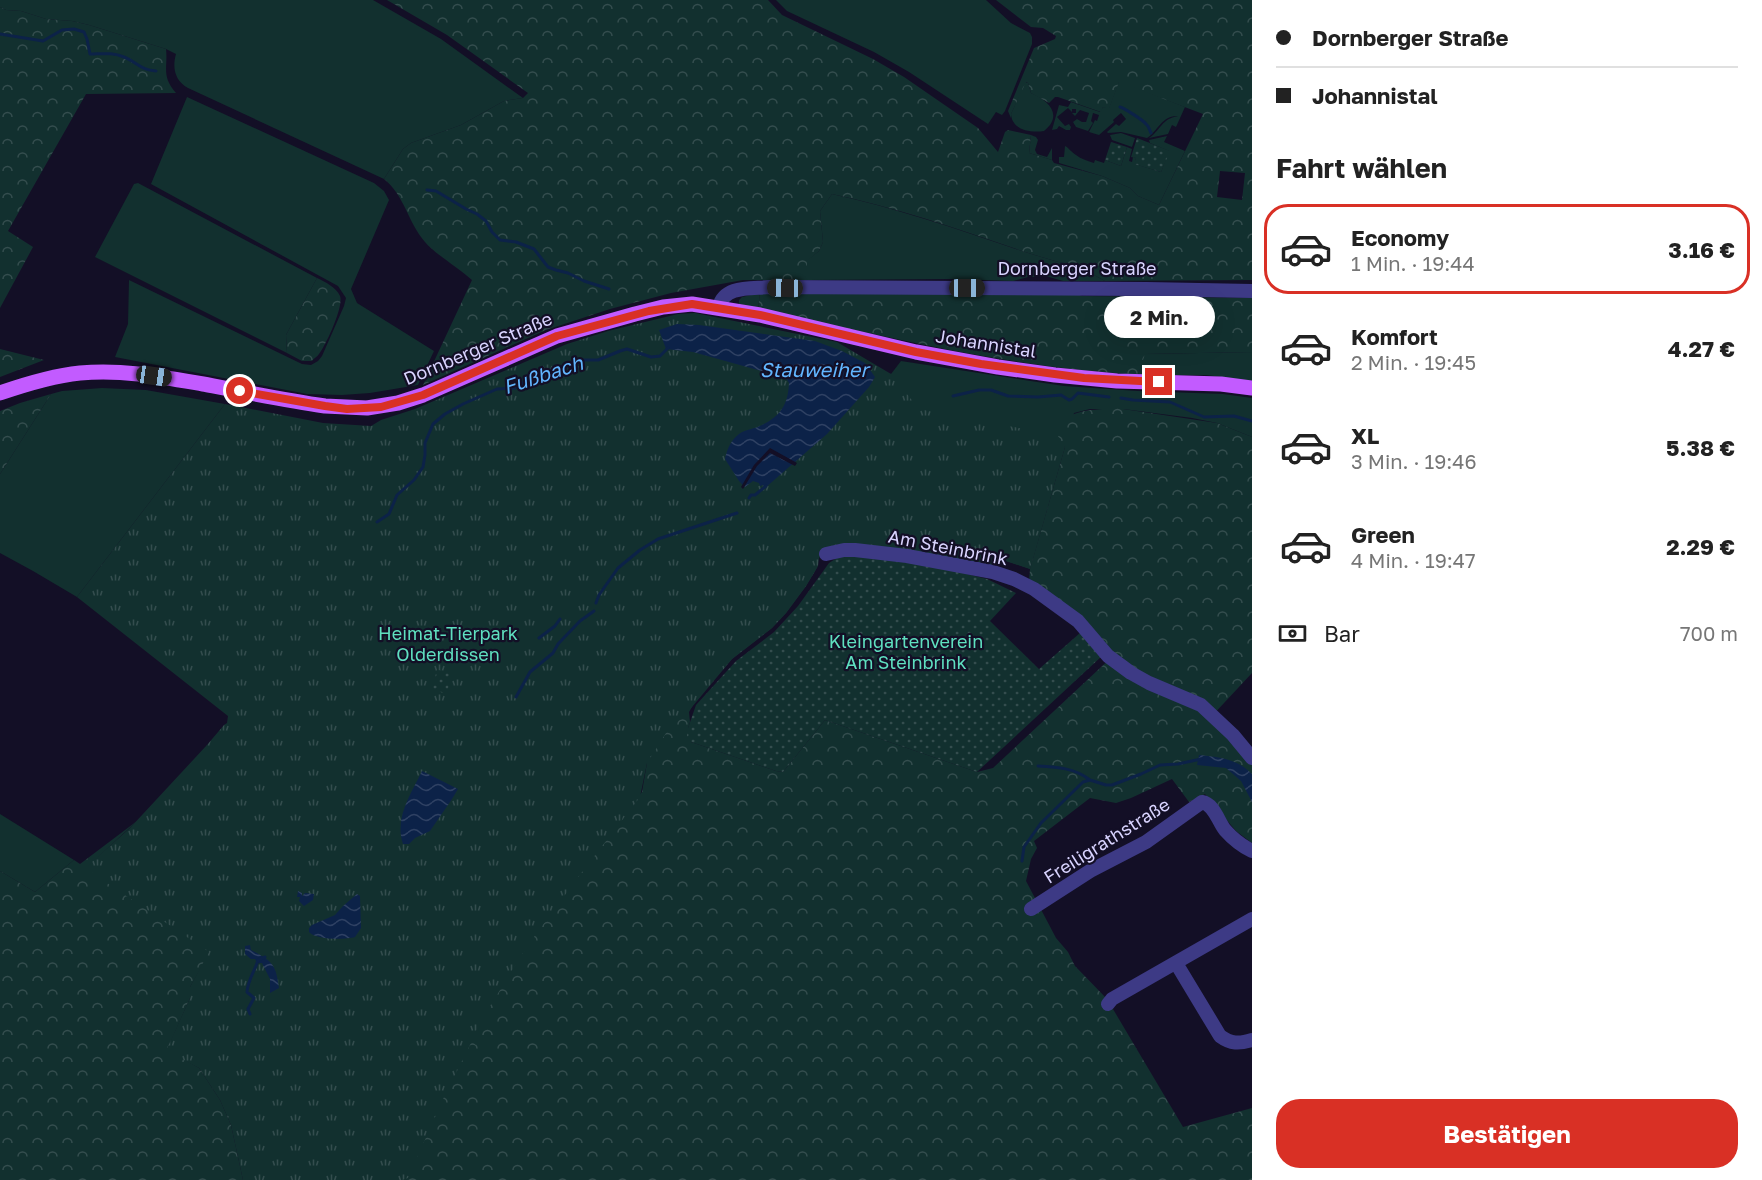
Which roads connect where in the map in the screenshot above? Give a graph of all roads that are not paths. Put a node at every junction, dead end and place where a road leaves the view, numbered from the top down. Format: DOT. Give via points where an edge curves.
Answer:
graph roads {
  1 [pos="1252,291"];
  2 [pos="719,307"];
  3 [pos="1252,388"];
  4 [pos="0,393"];
  5 [pos="826,554"];
  6 [pos="1252,758"];
  7 [pos="1252,851"];
  8 [pos="1031,909"];
  9 [pos="1252,919"];
  10 [pos="1176,963"];
  11 [pos="1108,1004"];
  12 [pos="1252,1040"];
  1 -- 2 [label="street, Dornberger Straße" via="770,287 729,292 721,298"];
  2 -- 3 [label="main road, Johannistal" via="916,352 1055,375"];
  2 -- 4 [label="main road, Dornberger Straße" via="673,306 575,330 423,395 374,408 347,409 170,378 109,372 59,376"];
  5 -- 6 [label="street, Am Steinbrink" via="855,550 907,556 1014,579 1078,621 1108,656 1131,673 1202,705"];
  7 -- 8 [label="street, Freiligrathstraße" via="1226,831 1209,805 1202,802 1146,842 1090,871"];
  9 -- 10 [label="street"];
  10 -- 11 [label="street"];
  10 -- 12 [label="street" via="1220,1036 1231,1043"];
}
